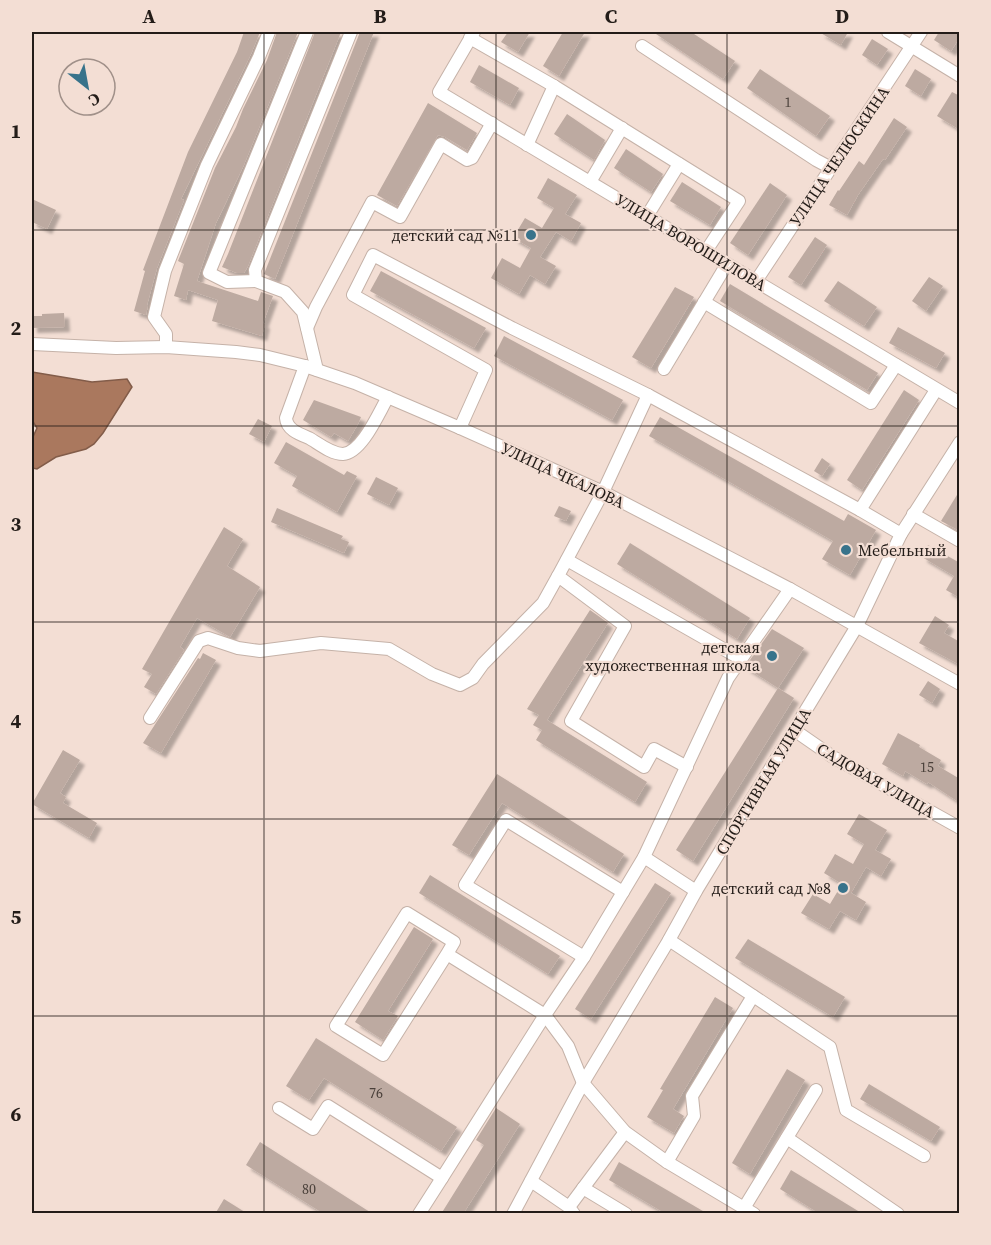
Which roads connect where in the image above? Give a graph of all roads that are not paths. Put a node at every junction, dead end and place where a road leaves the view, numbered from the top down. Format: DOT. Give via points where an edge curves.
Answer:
graph roads {
  1 [pos="269,32"];
  2 [pos="308,32"];
  3 [pos="351,32"];
  4 [pos="888,32"];
  5 [pos="921,32"];
  6 [pos="472,35"];
  7 [pos="642,45"];
  8 [pos="911,47"];
  9 [pos="960,76"];
  10 [pos="554,86"];
  11 [pos="492,123"];
  12 [pos="622,128"];
  13 [pos="527,145"];
  14 [pos="679,164"];
  15 [pos="831,168"];
  16 [pos="590,182"];
  17 [pos="647,216"];
  18 [pos="706,251"];
  19 [pos="727,264"];
  20 [pos="256,281"];
  21 [pos="756,281"];
  22 [pos="704,302"];
  23 [pos="307,328"];
  24 [pos="32,344"];
  25 [pos="166,347"];
  26 [pos="896,365"];
  27 [pos="311,368"];
  28 [pos="664,369"];
  29 [pos="936,390"];
  30 [pos="648,395"];
  31 [pos="388,397"];
  32 [pos="960,403"];
  33 [pos="460,428"];
  34 [pos="960,442"];
  35 [pos="603,492"];
  36 [pos="860,510"];
  37 [pos="913,514"];
  38 [pos="901,534"];
  39 [pos="960,541"];
  40 [pos="567,560"];
  41 [pos="558,576"];
  42 [pos="790,589"];
  43 [pos="857,626"];
  44 [pos="741,659"];
  45 [pos="960,684"];
  46 [pos="150,718"];
  47 [pos="794,730"];
  48 [pos="687,767"];
  49 [pos="960,828"];
  50 [pos="644,857"];
  51 [pos="696,891"];
  52 [pos="623,892"];
  53 [pos="669,940"];
  54 [pos="447,954"];
  55 [pos="584,957"];
  56 [pos="753,996"];
  57 [pos="545,1015"];
  58 [pos="583,1083"];
  59 [pos="816,1090"];
  60 [pos="279,1108"];
  61 [pos="625,1132"];
  62 [pos="787,1138"];
  63 [pos="924,1156"];
  64 [pos="667,1162"];
  65 [pos="442,1178"];
  66 [pos="531,1181"];
  67 [pos="584,1188"];
  68 [pos="571,1210"];
  69 [pos="749,1211"];
  70 [pos="419,1214"];
  71 [pos="513,1214"];
  72 [pos="626,1214"];
  73 [pos="898,1214"];
  1 -- 25 [label="street" via="207,165 165,271 154,317 165,334"];
  2 -- 20 [label="street" via="209,273 227,282"];
  3 -- 20 [label="street" via="255,270"];
  4 -- 8 [label="street"];
  5 -- 8 [label="street, УЛИЦА ЧЕЛЮСКИНА"];
  6 -- 10 [label="street"];
  6 -- 11 [label="street, УЛИЦА ВОРОШИЛОВА" via="440,92"];
  7 -- 15 [label="street"];
  8 -- 9 [label="street"];
  8 -- 15 [label="street, УЛИЦА ЧЕЛЮСКИНА"];
  10 -- 12 [label="street"];
  10 -- 13 [label="street"];
  11 -- 13 [label="street, УЛИЦА ВОРОШИЛОВА"];
  11 -- 23 [label="street" via="472,158 467,160 441,144 400,216 372,202"];
  12 -- 14 [label="street"];
  12 -- 16 [label="street"];
  13 -- 16 [label="street, УЛИЦА ВОРОШИЛОВА"];
  14 -- 17 [label="street"];
  14 -- 18 [label="street" via="739,201"];
  15 -- 21 [label="street, УЛИЦА ЧЕЛЮСКИНА"];
  16 -- 17 [label="street, УЛИЦА ВОРОШИЛОВА"];
  17 -- 18 [label="street, УЛИЦА ВОРОШИЛОВА"];
  18 -- 19 [label="street, УЛИЦА ВОРОШИЛОВА"];
  19 -- 21 [label="street, УЛИЦА ВОРОШИЛОВА"];
  19 -- 22 [label="street"];
  20 -- 23 [label="street" via="285,292 303,312"];
  21 -- 26 [label="street, УЛИЦА ВОРОШИЛОВА"];
  22 -- 26 [label="street" via="871,403"];
  22 -- 28 [label="street"];
  23 -- 27 [label="street"];
  24 -- 25 [label="street, УЛИЦА ЧКАЛОВА"];
  25 -- 27 [label="street, УЛИЦА ЧКАЛОВА" via="260,355"];
  26 -- 29 [label="street, УЛИЦА ВОРОШИЛОВА"];
  27 -- 31 [label="street, УЛИЦА ЧКАЛОВА"];
  27 -- 31 [label="street" via="286,423 334,452 343,454 361,444"];
  29 -- 32 [label="street, УЛИЦА ВОРОШИЛОВА"];
  29 -- 36 [label="street"];
  30 -- 33 [label="street" via="373,255 353,295 486,370"];
  30 -- 35 [label="street"];
  30 -- 36 [label="street"];
  31 -- 33 [label="street, УЛИЦА ЧКАЛОВА"];
  33 -- 35 [label="street, УЛИЦА ЧКАЛОВА"];
  34 -- 37 [label="street, СПОРТИВНАЯ УЛИЦА"];
  35 -- 40 [label="street"];
  35 -- 42 [label="street, УЛИЦА ЧКАЛОВА"];
  36 -- 38 [label="street"];
  37 -- 38 [label="street, СПОРТИВНАЯ УЛИЦА"];
  37 -- 39 [label="street"];
  38 -- 43 [label="street, СПОРТИВНАЯ УЛИЦА"];
  40 -- 41 [label="street"];
  40 -- 44 [label="street"];
  41 -- 46 [label="street" via="543,603 472,678 460,685 389,650 321,643 260,651 208,638 199,641"];
  41 -- 48 [label="street" via="625,626 571,721 644,766 654,749"];
  42 -- 43 [label="street, УЛИЦА ЧКАЛОВА"];
  42 -- 44 [label="street"];
  43 -- 45 [label="street, УЛИЦА ЧКАЛОВА"];
  43 -- 47 [label="street, СПОРТИВНАЯ УЛИЦА"];
  44 -- 48 [label="street" via="728,678"];
  47 -- 49 [label="street, САДОВАЯ УЛИЦА" via="833,757"];
  47 -- 51 [label="street, СПОРТИВНАЯ УЛИЦА"];
  48 -- 50 [label="street"];
  50 -- 51 [label="street"];
  50 -- 52 [label="street"];
  51 -- 53 [label="street, СПОРТИВНАЯ УЛИЦА"];
  52 -- 55 [label="street"];
  52 -- 55 [label="street" via="506,820 465,885"];
  53 -- 56 [label="street"];
  53 -- 58 [label="street, СПОРТИВНАЯ УЛИЦА"];
  54 -- 54 [label="street" via="454,942 407,913 336,1026 383,1055"];
  54 -- 57 [label="street"];
  55 -- 57 [label="street"];
  56 -- 63 [label="street" via="830,1047 846,1110"];
  56 -- 64 [label="street" via="692,1096 694,1116"];
  57 -- 58 [label="street" via="568,1046"];
  57 -- 65 [label="street"];
  58 -- 61 [label="street"];
  58 -- 66 [label="street, СПОРТИВНАЯ УЛИЦА"];
  59 -- 62 [label="street"];
  60 -- 65 [label="street" via="313,1129 328,1106"];
  61 -- 64 [label="street"];
  61 -- 67 [label="street"];
  62 -- 69 [label="street"];
  62 -- 73 [label="street"];
  64 -- 69 [label="street"];
  65 -- 70 [label="street"];
  66 -- 68 [label="street"];
  66 -- 71 [label="street, СПОРТИВНАЯ УЛИЦА"];
  67 -- 68 [label="street"];
  67 -- 72 [label="street"];
}
